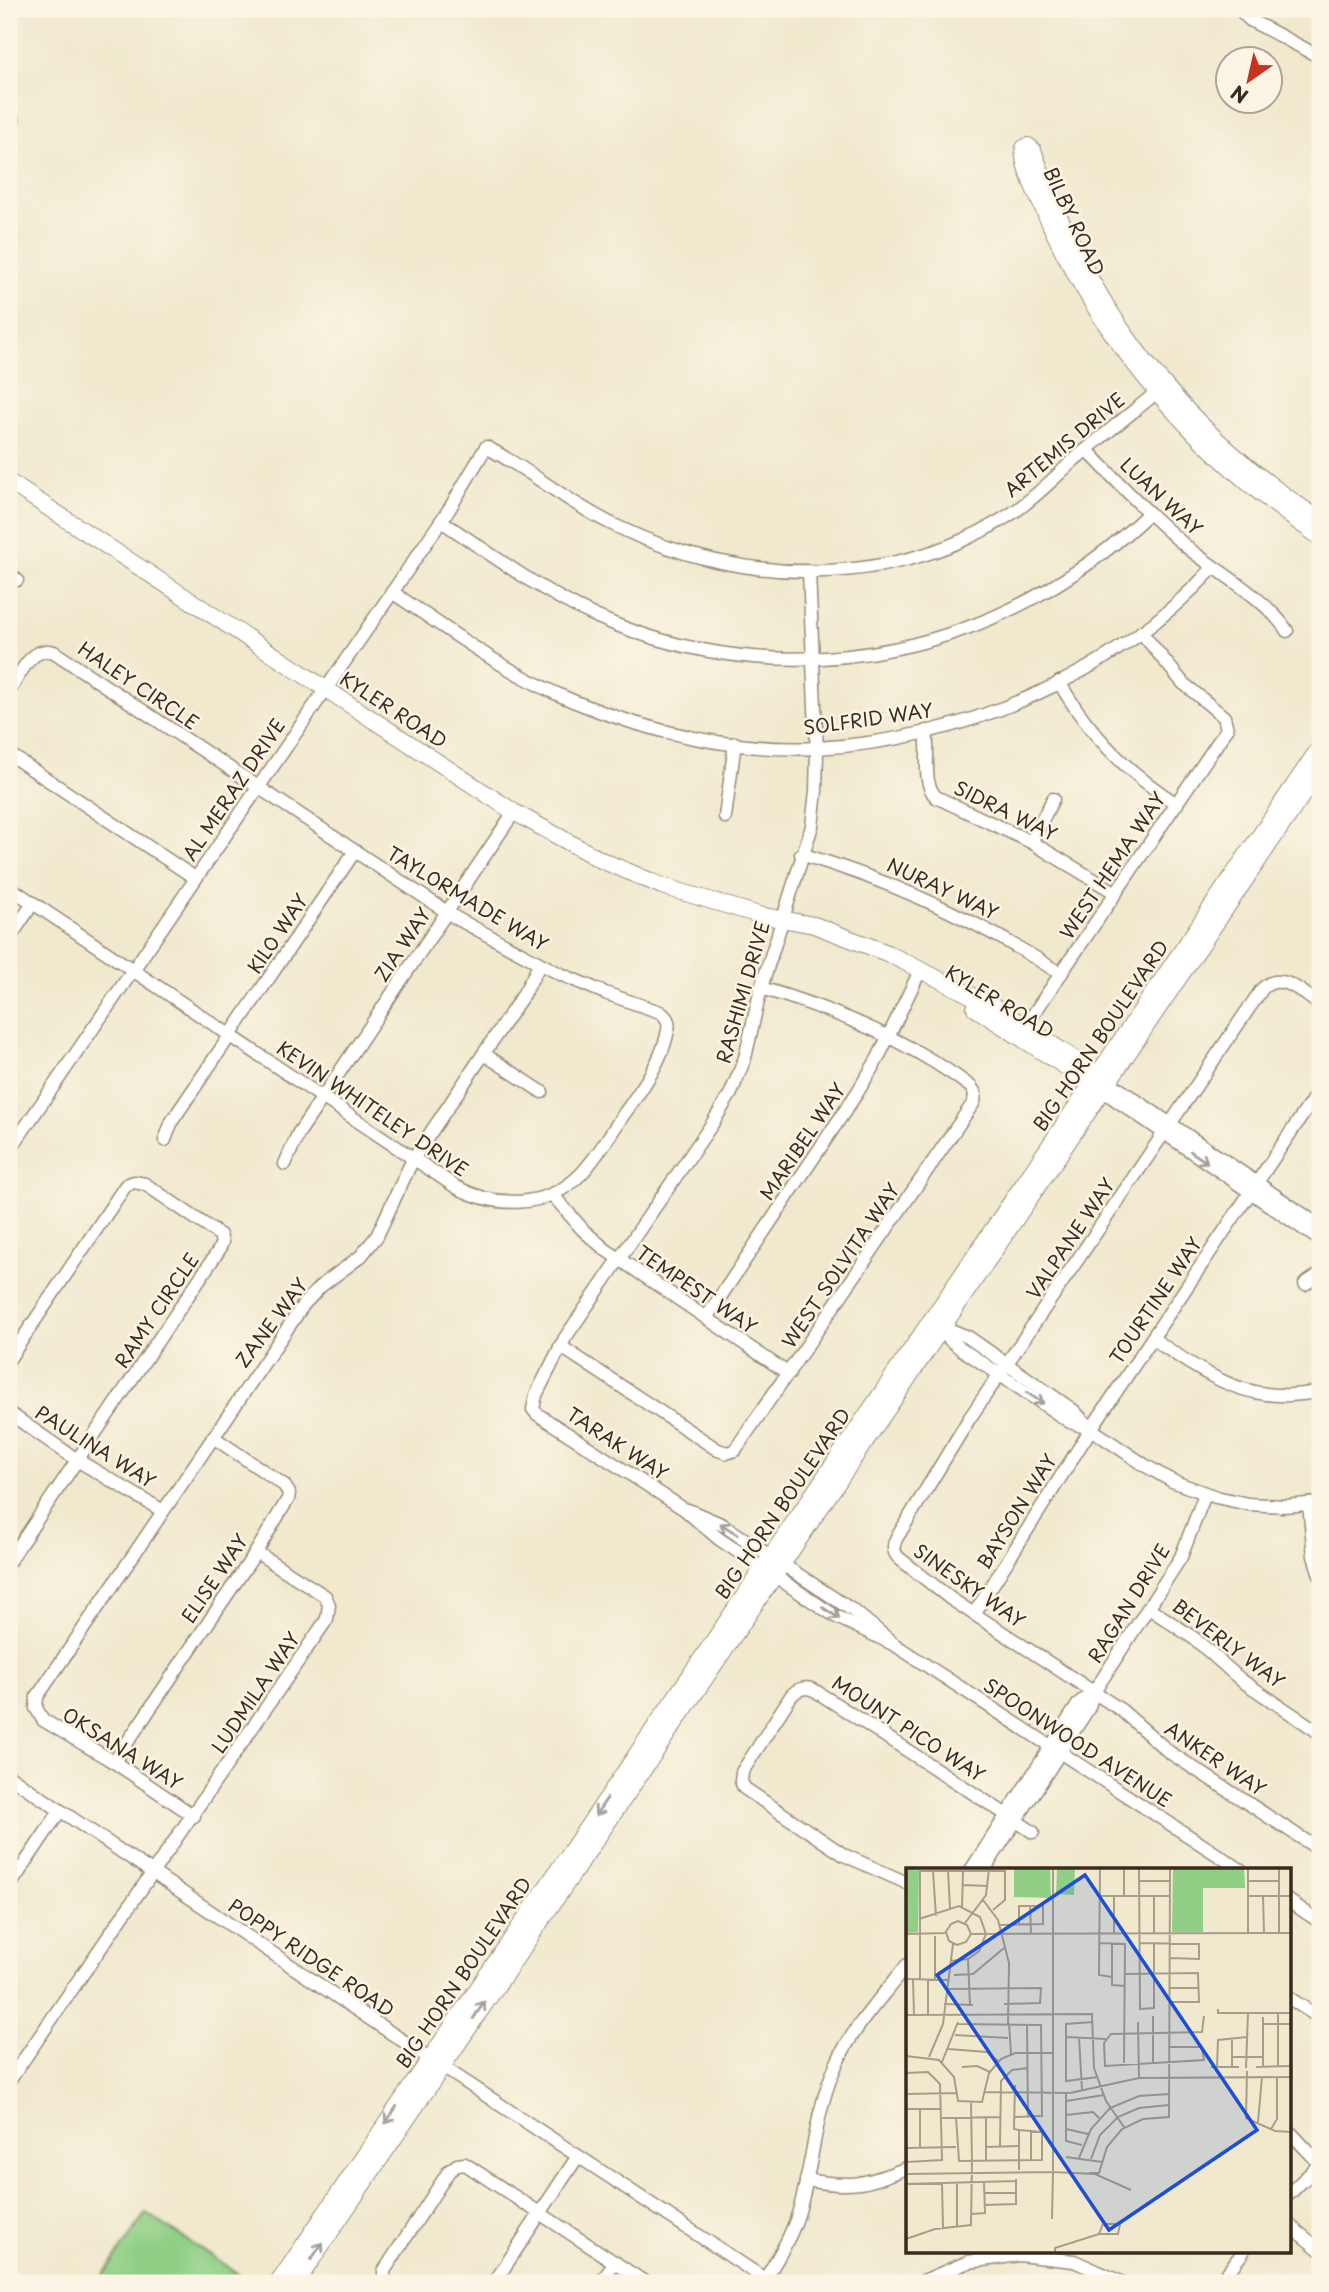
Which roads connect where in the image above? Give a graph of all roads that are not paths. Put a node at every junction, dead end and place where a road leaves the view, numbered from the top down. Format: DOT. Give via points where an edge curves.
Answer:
graph roads {
  1 [pos="1239,9"];
  2 [pos="1320,57"];
  3 [pos="1156,393"];
  4 [pos="1213,437"];
  5 [pos="486,447"];
  6 [pos="1087,450"];
  7 [pos="9,482"];
  8 [pos="1149,513"];
  9 [pos="1320,520"];
  10 [pos="441,521"];
  11 [pos="1320,537"];
  12 [pos="1213,568"];
  13 [pos="809,572"];
  14 [pos="392,592"];
  15 [pos="1287,631"];
  16 [pos="1141,632"];
  17 [pos="812,658"];
  18 [pos="1059,682"];
  19 [pos="325,689"];
  20 [pos="9,691"];
  21 [pos="926,732"];
  22 [pos="736,743"];
  23 [pos="1320,747"];
  24 [pos="816,748"];
  25 [pos="9,754"];
  26 [pos="1320,769"];
  27 [pos="257,787"];
  28 [pos="1053,799"];
  29 [pos="1177,804"];
  30 [pos="514,812"];
  31 [pos="725,817"];
  32 [pos="1031,842"];
  33 [pos="355,851"];
  34 [pos="801,854"];
  35 [pos="195,878"];
  36 [pos="9,887"];
  37 [pos="1116,893"];
  38 [pos="33,903"];
  39 [pos="447,912"];
  40 [pos="781,921"];
  41 [pos="9,939"];
  42 [pos="540,964"];
  43 [pos="132,970"];
  44 [pos="1061,974"];
  45 [pos="917,977"];
  46 [pos="761,988"];
  47 [pos="1320,1005"];
  48 [pos="668,1021"];
  49 [pos="1026,1026"];
  50 [pos="230,1036"];
  51 [pos="888,1037"];
  52 [pos="484,1054"];
  53 [pos="1101,1083"];
  54 [pos="1320,1089"];
  55 [pos="541,1092"];
  56 [pos="323,1098"];
  57 [pos="1167,1128"];
  58 [pos="165,1140"];
  59 [pos="9,1151"];
  60 [pos="413,1159"];
  61 [pos="285,1164"];
  62 [pos="1254,1188"];
  63 [pos="552,1194"];
  64 [pos="1320,1226"];
  65 [pos="1320,1240"];
  66 [pos="618,1259"];
  67 [pos="1320,1274"];
  68 [pos="1305,1284"];
  69 [pos="706,1318"];
  70 [pos="943,1327"];
  71 [pos="1152,1338"];
  72 [pos="560,1346"];
  73 [pos="9,1359"];
  74 [pos="1004,1369"];
  75 [pos="789,1374"];
  76 [pos="1320,1391"];
  77 [pos="533,1409"];
  78 [pos="9,1413"];
  79 [pos="1091,1429"];
  80 [pos="213,1437"];
  81 [pos="77,1460"];
  82 [pos="1205,1493"];
  83 [pos="1315,1504"];
  84 [pos="163,1511"];
  85 [pos="256,1552"];
  86 [pos="9,1562"];
  87 [pos="772,1566"];
  88 [pos="1320,1575"];
  89 [pos="1149,1608"];
  90 [pos="974,1614"];
  91 [pos="1094,1692"];
  92 [pos="36,1708"];
  93 [pos="1320,1733"];
  94 [pos="1056,1750"];
  95 [pos="114,1762"];
  96 [pos="9,1776"];
  97 [pos="60,1811"];
  98 [pos="194,1816"];
  99 [pos="1012,1818"];
  100 [pos="1033,1832"];
  101 [pos="1320,1850"];
  102 [pos="973,1868"];
  103 [pos="985,1868"];
  104 [pos="1238,1868"];
  105 [pos="152,1872"];
  106 [pos="906,1882"];
  107 [pos="9,1887"];
  108 [pos="1290,1902"];
  109 [pos="1320,1922"];
  110 [pos="906,1966"];
  111 [pos="1290,1999"];
  112 [pos="1320,2018"];
  113 [pos="435,2062"];
  114 [pos="9,2081"];
  115 [pos="1290,2131"];
  116 [pos="579,2157"];
  117 [pos="1320,2164"];
  118 [pos="906,2168"];
  119 [pos="806,2180"];
  120 [pos="1290,2193"];
  121 [pos="541,2213"];
  122 [pos="1290,2226"];
  123 [pos="1320,2250"];
  124 [pos="1241,2254"];
  125 [pos="1075,2256"];
  126 [pos="615,2262"];
  127 [pos="766,2282"];
  128 [pos="278,2283"];
  129 [pos="296,2283"];
  130 [pos="387,2283"];
  131 [pos="494,2283"];
  132 [pos="601,2283"];
  133 [pos="646,2283"];
  134 [pos="919,2283"];
  135 [pos="1123,2283"];
  136 [pos="1220,2283"];
  1 -- 2 [label="street"];
  3 -- 4 [label="main road" via="1169,399 1207,438"];
  3 -- 4 [label="main road, BILBY ROAD" via="1105,324 1065,255 1030,177 1022,153 1026,147 1033,150 1072,244 1115,320 1165,387"];
  3 -- 6 [label="street, ARTEMIS DRIVE"];
  3 -- 11 [label="main road, BILBY ROAD" via="1228,466"];
  4 -- 9 [label="main road, BILBY ROAD" via="1261,480"];
  5 -- 10 [label="street, AL MERAZ DRIVE"];
  5 -- 13 [label="street, ARTEMIS DRIVE" via="596,516 648,540 729,564"];
  6 -- 8 [label="street, LUAN WAY"];
  6 -- 13 [label="street, ARTEMIS DRIVE" via="1027,503 977,532 885,565"];
  7 -- 19 [label="main road, KYLER ROAD"];
  8 -- 12 [label="street, LUAN WAY"];
  8 -- 17 [label="street" via="1072,576 989,619 900,648"];
  10 -- 14 [label="street, AL MERAZ DRIVE"];
  10 -- 17 [label="street" via="553,594 634,631 726,654"];
  12 -- 15 [label="street, LUAN WAY" via="1266,607"];
  12 -- 16 [label="street, SOLFRID WAY"];
  13 -- 17 [label="street, RASHIMI DRIVE"];
  14 -- 19 [label="street, AL MERAZ DRIVE"];
  14 -- 22 [label="street, SOLFRID WAY" via="501,665 571,700 660,729"];
  16 -- 18 [label="street, SOLFRID WAY"];
  16 -- 29 [label="street, WEST HEMA WAY" via="1168,667 1224,717 1227,725"];
  17 -- 24 [label="street, RASHIMI DRIVE"];
  18 -- 21 [label="street, SOLFRID WAY" via="993,712"];
  18 -- 29 [label="street" via="1084,722 1113,755"];
  19 -- 27 [label="street, AL MERAZ DRIVE"];
  19 -- 30 [label="main road, KYLER ROAD"];
  20 -- 27 [label="street, HALEY CIRCLE" via="35,654 51,650"];
  21 -- 24 [label="street, SOLFRID WAY"];
  21 -- 32 [label="street, SIDRA WAY" via="927,779 933,794"];
  22 -- 24 [label="street, SOLFRID WAY"];
  22 -- 31 [label="street"];
  23 -- 53 [label="main road, BIG HORN BOULEVARD"];
  24 -- 34 [label="street, RASHIMI DRIVE" via="813,817"];
  25 -- 35 [label="street"];
  26 -- 53 [label="main road, BIG HORN BOULEVARD"];
  27 -- 33 [label="street, TAYLORMADE WAY"];
  27 -- 35 [label="street, AL MERAZ DRIVE"];
  28 -- 32 [label="street"];
  29 -- 37 [label="street, WEST HEMA WAY"];
  30 -- 39 [label="street, ZIA WAY"];
  30 -- 40 [label="main road, KYLER ROAD" via="631,873"];
  32 -- 37 [label="street, SIDRA WAY"];
  33 -- 39 [label="street, TAYLORMADE WAY"];
  33 -- 50 [label="street, KILO WAY"];
  34 -- 40 [label="street, RASHIMI DRIVE"];
  34 -- 44 [label="street, NURAY WAY" via="863,873 940,905"];
  35 -- 43 [label="street, AL MERAZ DRIVE"];
  36 -- 38 [label="street, KEVIN WHITELEY DRIVE"];
  37 -- 44 [label="street, WEST HEMA WAY"];
  38 -- 41 [label="street"];
  38 -- 43 [label="street, KEVIN WHITELEY DRIVE"];
  39 -- 42 [label="street, TAYLORMADE WAY"];
  39 -- 56 [label="street, ZIA WAY"];
  40 -- 45 [label="main road, KYLER ROAD"];
  40 -- 46 [label="street, RASHIMI DRIVE"];
  40 -- 49 [label="main road, KYLER ROAD" via="814,925 887,953"];
  42 -- 48 [label="street, TAYLORMADE WAY" via="660,1012"];
  42 -- 52 [label="street, ZANE WAY"];
  43 -- 50 [label="street, KEVIN WHITELEY DRIVE"];
  43 -- 59 [label="street, AL MERAZ DRIVE"];
  44 -- 49 [label="street, WEST HEMA WAY"];
  45 -- 51 [label="street, MARIBEL WAY"];
  45 -- 53 [label="main road, KYLER ROAD"];
  46 -- 51 [label="street"];
  46 -- 66 [label="street, RASHIMI DRIVE" via="745,1058 731,1093"];
  47 -- 57 [label="street, VALPANE WAY" via="1288,983 1266,985"];
  48 -- 63 [label="street, KEVIN WHITELEY DRIVE" via="660,1051 635,1097 581,1174"];
  49 -- 53 [label="main road, KYLER ROAD"];
  50 -- 56 [label="street, KEVIN WHITELEY DRIVE"];
  50 -- 58 [label="street, KILO WAY" via="172,1121"];
  51 -- 69 [label="street, MARIBEL WAY" via="852,1101"];
  51 -- 75 [label="street, WEST SOLVITA WAY" via="969,1084 974,1102"];
  52 -- 55 [label="street"];
  52 -- 60 [label="street, ZANE WAY"];
  53 -- 57 [label="street, KYLER ROAD"];
  53 -- 70 [label="main road, BIG HORN BOULEVARD"];
  53 -- 87 [label="main road, BIG HORN BOULEVARD"];
  54 -- 62 [label="street, TOURTINE WAY"];
  56 -- 60 [label="street, KEVIN WHITELEY DRIVE"];
  56 -- 61 [label="street, ZIA WAY" via="298,1134"];
  57 -- 62 [label="street, KYLER ROAD"];
  57 -- 74 [label="street, VALPANE WAY"];
  60 -- 63 [label="street, KEVIN WHITELEY DRIVE" via="456,1187 486,1199 519,1202"];
  60 -- 80 [label="street, ZANE WAY" via="377,1236 361,1256 304,1304"];
  62 -- 64 [label="street, KYLER ROAD"];
  62 -- 65 [label="street, KYLER ROAD"];
  62 -- 71 [label="street, TOURTINE WAY"];
  63 -- 66 [label="street, TEMPEST WAY" via="583,1230"];
  66 -- 69 [label="street, TEMPEST WAY"];
  66 -- 72 [label="street, RASHIMI DRIVE"];
  67 -- 68 [label="street"];
  69 -- 75 [label="street, TEMPEST WAY"];
  70 -- 74 [label="street" via="955,1344"];
  70 -- 87 [label="main road, BIG HORN BOULEVARD"];
  71 -- 76 [label="street" via="1231,1386 1274,1395"];
  71 -- 79 [label="street, TOURTINE WAY"];
  72 -- 75 [label="street, WEST SOLVITA WAY" via="718,1450 732,1452"];
  72 -- 77 [label="street, RASHIMI DRIVE"];
  73 -- 81 [label="street, RAMY CIRCLE" via="126,1185 145,1184 220,1235 219,1250"];
  74 -- 79 [label="street" via="1070,1422"];
  74 -- 90 [label="street, SINESKY WAY" via="894,1542 900,1559"];
  77 -- 87 [label="street, TARAK WAY" via="684,1508 723,1525"];
  78 -- 81 [label="street, PAULINA WAY"];
  79 -- 82 [label="street" via="1159,1474"];
  79 -- 90 [label="street, BAYSON WAY"];
  80 -- 84 [label="street, ZANE WAY"];
  80 -- 85 [label="street, ELISE WAY" via="289,1493"];
  81 -- 84 [label="street, PAULINA WAY"];
  81 -- 86 [label="street"];
  82 -- 83 [label="street" via="1248,1504"];
  82 -- 89 [label="street, RAGAN DRIVE" via="1181,1557"];
  83 -- 88 [label="street" via="1314,1556"];
  84 -- 92 [label="street, ZANE WAY" via="39,1692"];
  85 -- 95 [label="street, ELISE WAY"];
  85 -- 98 [label="street, LUDMILA WAY" via="325,1596 329,1615"];
  87 -- 94 [label="street, SPOONWOOD AVENUE" via="855,1612 895,1645"];
  87 -- 113 [label="main road, BIG HORN BOULEVARD"];
  89 -- 91 [label="street, RAGAN DRIVE"];
  89 -- 93 [label="street, BEVERLY WAY" via="1195,1639 1241,1681"];
  90 -- 91 [label="street, SINESKY WAY"];
  91 -- 94 [label="street, RAGAN DRIVE" via="1091,1706"];
  91 -- 101 [label="street, ANKER WAY" via="1168,1752"];
  92 -- 95 [label="street, OKSANA WAY" via="43,1720"];
  94 -- 99 [label="street"];
  94 -- 104 [label="street, SPOONWOOD AVENUE"];
  95 -- 98 [label="street, OKSANA WAY"];
  96 -- 97 [label="street, POPPY RIDGE ROAD"];
  97 -- 105 [label="street, POPPY RIDGE ROAD"];
  97 -- 107 [label="street"];
  98 -- 105 [label="street, LUDMILA WAY"];
  99 -- 100 [label="street, MOUNT PICO WAY"];
  99 -- 102 [label="street"];
  99 -- 103 [label="street"];
  99 -- 106 [label="street, MOUNT PICO WAY" via="814,1690 798,1690 744,1768 744,1788 844,1855"];
  105 -- 113 [label="street, POPPY RIDGE ROAD"];
  105 -- 114 [label="street, LUDMILA WAY"];
  108 -- 109 [label="street"];
  110 -- 119 [label="street" via="858,2027 836,2065"];
  111 -- 112 [label="street"];
  113 -- 116 [label="street, POPPY RIDGE ROAD"];
  113 -- 128 [label="main road, BIG HORN BOULEVARD, one-way"];
  129 -- 113 [label="main road, BIG HORN BOULEVARD, one-way"];
  115 -- 117 [label="street"];
  116 -- 121 [label="street"];
  116 -- 127 [label="street, POPPY RIDGE ROAD"];
  117 -- 120 [label="street"];
  118 -- 119 [label="street" via="870,2183 842,2186"];
  119 -- 127 [label="street" via="793,2231"];
  121 -- 126 [label="street"];
  121 -- 130 [label="street" via="472,2167 457,2165 384,2271"];
  121 -- 131 [label="street"];
  122 -- 123 [label="street"];
  124 -- 136 [label="street"];
  125 -- 134 [label="street" via="1019,2255 968,2262"];
  125 -- 135 [label="street"];
  126 -- 132 [label="street"];
  126 -- 133 [label="street"];
}
